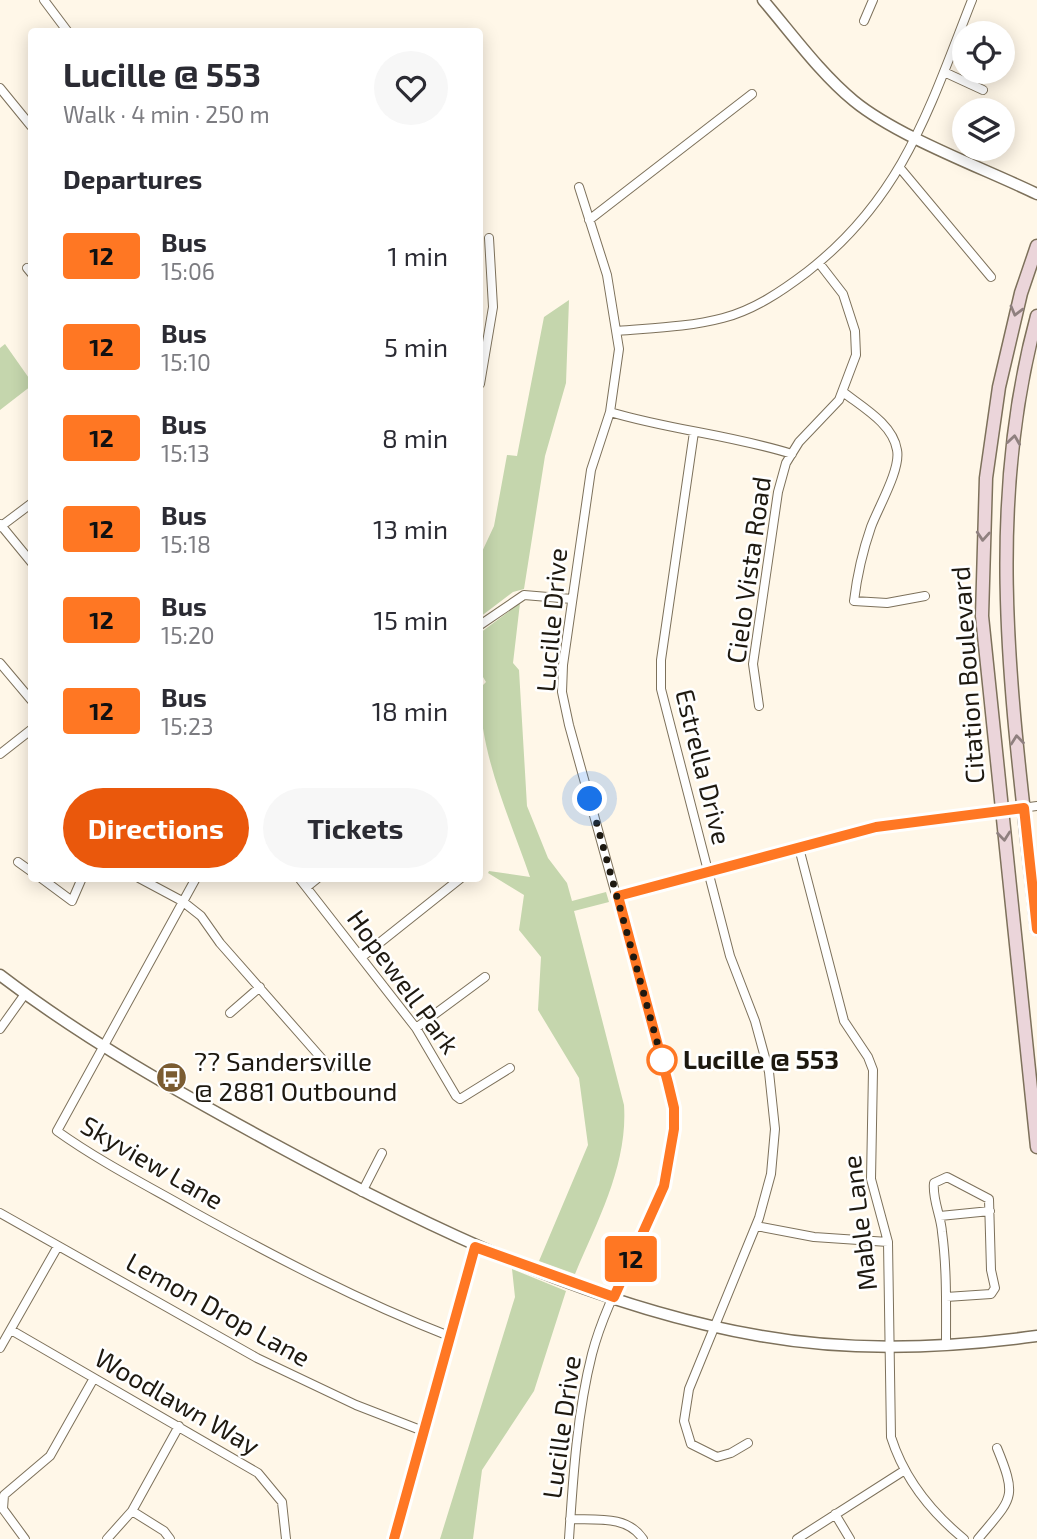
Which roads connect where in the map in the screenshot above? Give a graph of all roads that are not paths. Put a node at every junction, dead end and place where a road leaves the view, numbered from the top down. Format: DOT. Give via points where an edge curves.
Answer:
graph roads {
  1 [pos="44,0"];
  2 [pos="763,0"];
  3 [pos="873,0"];
  4 [pos="972,0"];
  5 [pos="864,21"];
  6 [pos="65,28"];
  7 [pos="944,72"];
  8 [pos="0,88"];
  9 [pos="983,90"];
  10 [pos="752,94"];
  11 [pos="28,122"];
  12 [pos="916,137"];
  13 [pos="900,168"];
  14 [pos="579,187"];
  15 [pos="1037,194"];
  16 [pos="589,220"];
  17 [pos="489,238"];
  18 [pos="1037,246"];
  19 [pos="818,263"];
  20 [pos="991,277"];
  21 [pos="1037,316"];
  22 [pos="618,331"];
  23 [pos="483,366"];
  24 [pos="843,392"];
  25 [pos="610,412"];
  26 [pos="694,432"];
  27 [pos="792,454"];
  28 [pos="28,506"];
  29 [pos="0,526"];
  30 [pos="28,558"];
  31 [pos="925,596"];
  32 [pos="572,599"];
  33 [pos="483,623"];
  34 [pos="0,663"];
  35 [pos="28,696"];
  36 [pos="759,706"];
  37 [pos="28,732"];
  38 [pos="0,754"];
  39 [pos="1030,807"];
  40 [pos="1002,811"];
  41 [pos="799,848"];
  42 [pos="18,862"];
  43 [pos="28,869"];
  44 [pos="708,870"];
  45 [pos="46,882"];
  46 [pos="80,882"];
  47 [pos="146,882"];
  48 [pos="194,882"];
  49 [pos="303,882"];
  50 [pos="313,882"];
  51 [pos="456,882"];
  52 [pos="307,887"];
  53 [pos="618,896"];
  54 [pos="182,901"];
  55 [pos="1037,929"];
  56 [pos="363,956"];
  57 [pos="0,975"];
  58 [pos="485,977"];
  59 [pos="260,987"];
  60 [pos="26,995"];
  61 [pos="230,1013"];
  62 [pos="416,1028"];
  63 [pos="0,1029"];
  64 [pos="103,1045"];
  65 [pos="330,1068"];
  66 [pos="510,1068"];
  67 [pos="1037,1147"];
  68 [pos="382,1153"];
  69 [pos="362,1192"];
  70 [pos="990,1211"];
  71 [pos="0,1213"];
  72 [pos="940,1216"];
  73 [pos="757,1226"];
  74 [pos="888,1242"];
  75 [pos="58,1246"];
  76 [pos="475,1247"];
  77 [pos="614,1297"];
  78 [pos="946,1297"];
  79 [pos="714,1327"];
  80 [pos="11,1330"];
  81 [pos="449,1336"];
  82 [pos="1037,1336"];
  83 [pos="946,1344"];
  84 [pos="888,1345"];
  85 [pos="0,1348"];
  86 [pos="94,1378"];
  87 [pos="180,1426"];
  88 [pos="424,1431"];
  89 [pos="748,1443"];
  90 [pos="996,1448"];
  91 [pos="905,1470"];
  92 [pos="132,1511"];
  93 [pos="835,1514"];
  94 [pos="570,1519"];
  95 [pos="25,1539"];
  96 [pos="107,1539"];
  97 [pos="170,1539"];
  98 [pos="286,1539"];
  99 [pos="394,1539"];
  100 [pos="569,1539"];
  101 [pos="643,1539"];
  102 [pos="797,1539"];
  103 [pos="850,1539"];
  104 [pos="964,1539"];
  105 [pos="978,1539"];
  1 -- 6 [label="street"];
  2 -- 12 [label="street" via="845,93"];
  3 -- 5 [label="street"];
  4 -- 7 [label="street"];
  7 -- 9 [label="street"];
  7 -- 12 [label="street"];
  8 -- 11 [label="street"];
  10 -- 16 [label="street"];
  12 -- 13 [label="street"];
  12 -- 15 [label="street"];
  13 -- 19 [label="street" via="872,211"];
  13 -- 20 [label="street"];
  14 -- 16 [label="street, Lucille Drive"];
  16 -- 22 [label="street, Lucille Drive"];
  17 -- 23 [label="street" via="493,307"];
  18 -- 40 [label="main road, Citation Boulevard, one-way" via="1008,341 986,478 982,616"];
  19 -- 22 [label="street" via="788,287 726,317"];
  19 -- 24 [label="street, Cielo Vista Road" via="843,294 855,331 856,355"];
  39 -- 21 [label="main road, Citation Boulevard, one-way" via="1004,578 1007,487"];
  22 -- 25 [label="street, Lucille Drive"];
  24 -- 27 [label="street, Cielo Vista Road"];
  24 -- 31 [label="street" via="877,418 898,452 870,530 854,601 887,603"];
  25 -- 26 [label="street"];
  25 -- 32 [label="street, Lucille Drive" via="591,470"];
  26 -- 27 [label="street"];
  26 -- 44 [label="street, Estrella Drive" via="660,675 668,723"];
  27 -- 36 [label="street, Cielo Vista Road" via="778,492 753,664"];
  28 -- 29 [label="street"];
  29 -- 30 [label="street"];
  32 -- 33 [label="street" via="524,595"];
  32 -- 53 [label="street, Lucille Drive" via="562,692"];
  34 -- 35 [label="street"];
  37 -- 38 [label="street"];
  39 -- 40 [label="street"];
  39 -- 55 [label="main road, Citation Boulevard"];
  40 -- 41 [label="street" via="876,827"];
  40 -- 67 [label="main road, Citation Boulevard, one-way"];
  41 -- 44 [label="street"];
  41 -- 74 [label="street, Mable Lane" via="844,1021 873,1070 871,1180"];
  42 -- 43 [label="street"];
  44 -- 53 [label="street"];
  44 -- 73 [label="street, Estrella Drive" via="737,978 755,1021 773,1100 774,1150"];
  45 -- 46 [label="street" via="72,901"];
  47 -- 54 [label="street"];
  48 -- 54 [label="street, Skyview Lane"];
  49 -- 52 [label="street, Hopewell Park"];
  50 -- 52 [label="street"];
  51 -- 56 [label="street"];
  52 -- 56 [label="street, Hopewell Park"];
  53 -- 77 [label="street, Lucille Drive" via="668,1083 674,1129 664,1186"];
  54 -- 59 [label="street" via="201,916"];
  54 -- 64 [label="street, Skyview Lane"];
  56 -- 62 [label="street, Hopewell Park"];
  57 -- 60 [label="street"];
  58 -- 62 [label="street"];
  59 -- 61 [label="street"];
  59 -- 65 [label="street"];
  60 -- 63 [label="street"];
  60 -- 64 [label="street"];
  62 -- 66 [label="street, Hopewell Park" via="460,1099"];
  64 -- 69 [label="street"];
  64 -- 81 [label="street, Skyview Lane" via="57,1131 308,1274"];
  68 -- 69 [label="street"];
  69 -- 76 [label="street"];
  70 -- 72 [label="street"];
  70 -- 72 [label="street" via="989,1199 947,1177 934,1183"];
  70 -- 78 [label="street" via="995,1288 990,1294"];
  71 -- 75 [label="street, Lemon Drop Lane"];
  72 -- 78 [label="street"];
  73 -- 74 [label="street" via="814,1237"];
  73 -- 79 [label="street, Estrella Drive"];
  74 -- 84 [label="street, Mable Lane"];
  75 -- 80 [label="street"];
  75 -- 88 [label="street, Lemon Drop Lane" via="279,1369"];
  76 -- 77 [label="street"];
  76 -- 81 [label="street"];
  77 -- 79 [label="street"];
  77 -- 94 [label="street, Lucille Drive" via="587,1379"];
  78 -- 83 [label="street"];
  79 -- 84 [label="street" via="804,1342"];
  79 -- 89 [label="street, Estrella Drive" via="689,1389 685,1432 691,1444 717,1457"];
  80 -- 85 [label="street"];
  80 -- 86 [label="street, Woodlawn Way"];
  81 -- 88 [label="street"];
  82 -- 83 [label="street"];
  83 -- 84 [label="street"];
  84 -- 91 [label="street, Mable Lane" via="891,1437"];
  86 -- 87 [label="street, Woodlawn Way"];
  86 -- 95 [label="street" via="50,1456 4,1495 3,1509"];
  87 -- 92 [label="street"];
  87 -- 98 [label="street, Woodlawn Way" via="258,1473 282,1502"];
  88 -- 99 [label="street"];
  90 -- 105 [label="street" via="1010,1479 1010,1497"];
  91 -- 93 [label="street"];
  91 -- 104 [label="street, Mable Lane" via="932,1509"];
  92 -- 96 [label="street"];
  92 -- 97 [label="street"];
  93 -- 102 [label="street"];
  93 -- 103 [label="street"];
  94 -- 100 [label="street, Lucille Drive"];
  94 -- 101 [label="street" via="622,1522"];
}
